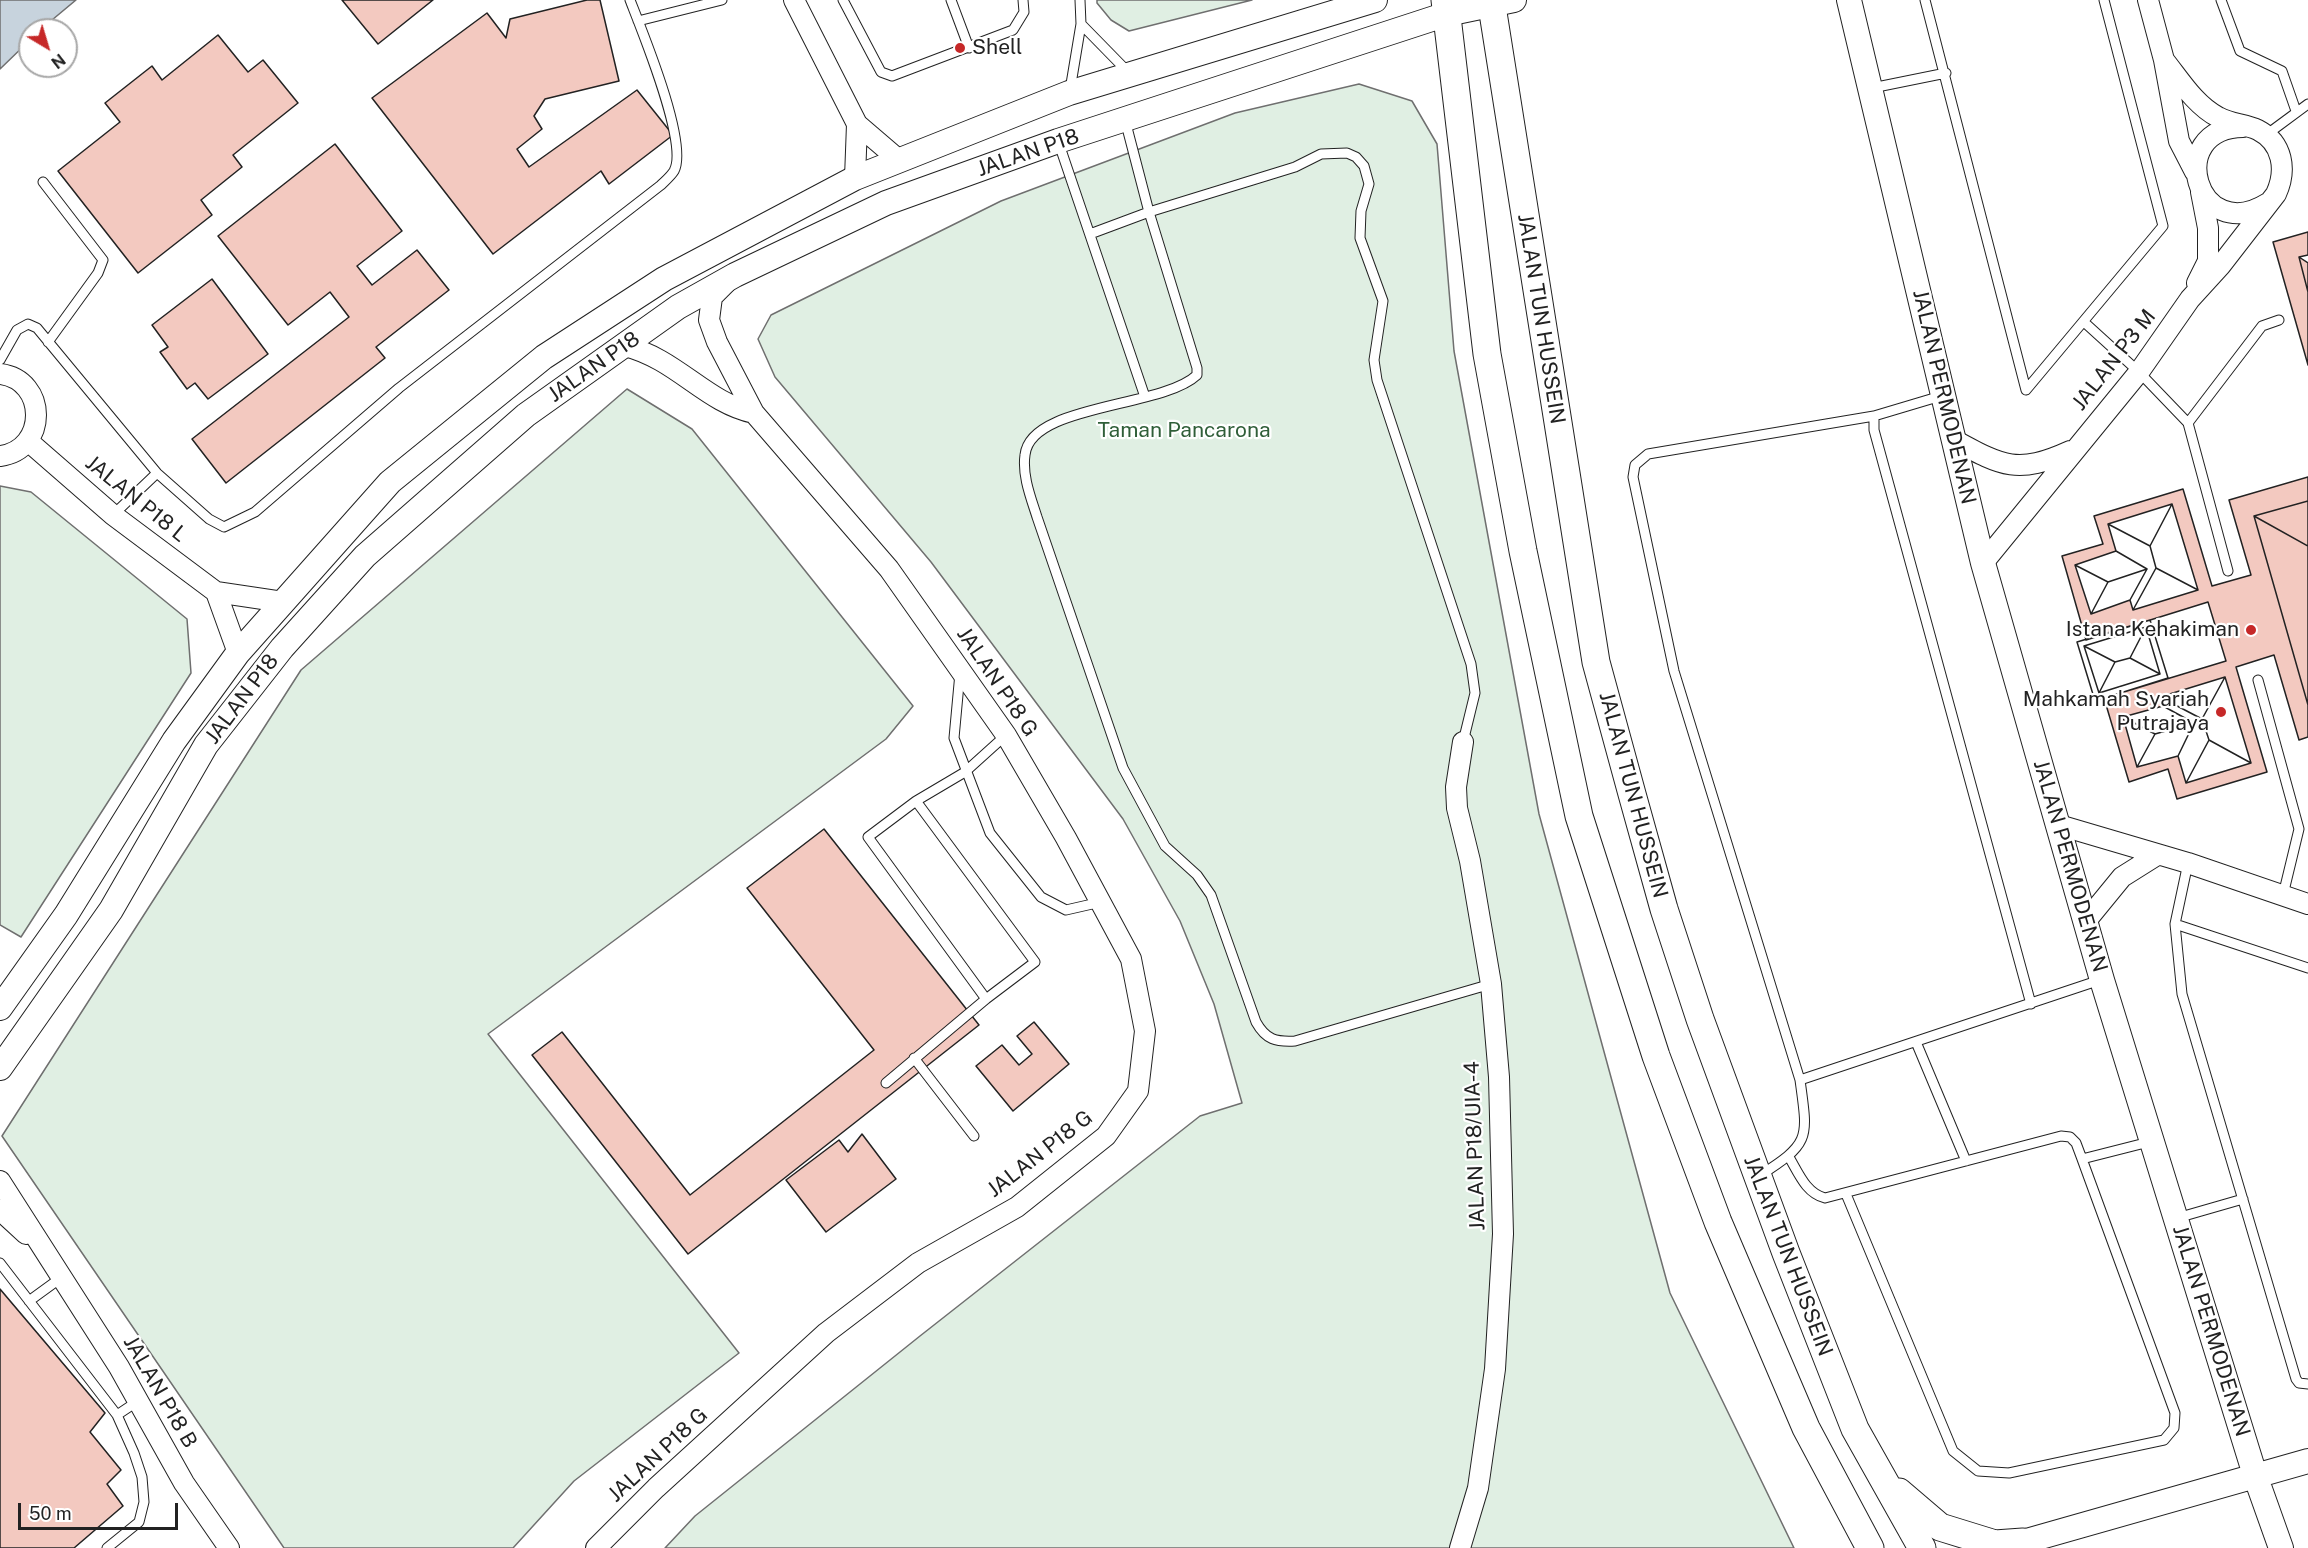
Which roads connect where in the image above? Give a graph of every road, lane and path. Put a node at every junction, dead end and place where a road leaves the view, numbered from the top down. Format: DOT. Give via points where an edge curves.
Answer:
graph roads {
  1 [pos="630,0"];
  2 [pos="722,0"];
  3 [pos="794,0"];
  4 [pos="843,0"];
  5 [pos="951,0"];
  6 [pos="1023,0"];
  7 [pos="1080,0"];
  8 [pos="1375,0"];
  9 [pos="1849,0"];
  10 [pos="1925,0"];
  11 [pos="2104,0"];
  12 [pos="2148,0"];
  13 [pos="2221,0"];
  14 [pos="1499,1"];
  15 [pos="704,2"];
  16 [pos="1446,7"];
  17 [pos="638,21"];
  18 [pos="1081,24"];
  19 [pos="969,48"];
  20 [pos="2164,60"];
  21 [pos="1946,73"];
  22 [pos="1129,74"];
  23 [pos="1872,88"];
  24 [pos="1069,93"];
  25 [pos="2308,104"];
  26 [pos="2296,111"];
  27 [pos="1125,120"];
  28 [pos="857,124"];
  29 [pos="2246,127"];
  30 [pos="2266,135"];
  31 [pos="1058,141"];
  32 [pos="898,160"];
  33 [pos="2195,172"];
  34 [pos="855,178"];
  35 [pos="43,182"];
  36 [pos="2201,192"];
  37 [pos="2268,203"];
  38 [pos="1149,212"];
  39 [pos="1090,234"];
  40 [pos="735,275"];
  41 [pos="2190,299"];
  42 [pos="2279,320"];
  43 [pos="2084,322"];
  44 [pos="48,342"];
  45 [pos="625,346"];
  46 [pos="0,360"];
  47 [pos="2139,372"];
  48 [pos="0,374"];
  49 [pos="1944,396"];
  50 [pos="1145,398"];
  51 [pos="754,413"];
  52 [pos="1874,416"];
  53 [pos="2188,423"];
  54 [pos="1954,440"];
  55 [pos="28,441"];
  56 [pos="2075,448"];
  57 [pos="0,456"];
  58 [pos="157,473"];
  59 [pos="113,515"];
  60 [pos="1983,563"];
  61 [pos="2228,571"];
  62 [pos="216,592"];
  63 [pos="283,602"];
  64 [pos="238,653"];
  65 [pos="961,670"];
  66 [pos="2258,680"];
  67 [pos="1006,735"];
  68 [pos="1463,742"];
  69 [pos="964,771"];
  70 [pos="916,801"];
  71 [pos="2059,825"];
  72 [pos="2304,831"];
  73 [pos="2157,855"];
  74 [pos="2188,863"];
  75 [pos="2283,895"];
  76 [pos="1101,902"];
  77 [pos="2308,904"];
  78 [pos="2086,921"];
  79 [pos="2175,924"];
  80 [pos="2308,968"];
  81 [pos="2102,980"];
  82 [pos="1491,984"];
  83 [pos="986,999"];
  84 [pos="2031,1004"];
  85 [pos="0,1008"];
  86 [pos="1916,1042"];
  87 [pos="914,1058"];
  88 [pos="0,1068"];
  89 [pos="1800,1080"];
  90 [pos="886,1083"];
  91 [pos="974,1137"];
  92 [pos="2152,1141"];
  93 [pos="1789,1157"];
  94 [pos="2082,1159"];
  95 [pos="1966,1161"];
  96 [pos="1757,1177"];
  97 [pos="0,1181"];
  98 [pos="1846,1194"];
  99 [pos="2243,1199"];
  100 [pos="0,1210"];
  101 [pos="2177,1218"];
  102 [pos="51,1259"];
  103 [pos="0,1263"];
  104 [pos="62,1277"];
  105 [pos="29,1301"];
  106 [pos="2308,1384"];
  107 [pos="138,1401"];
  108 [pos="117,1415"];
  109 [pos="1855,1429"];
  110 [pos="2308,1461"];
  111 [pos="2255,1475"];
  112 [pos="2017,1545"];
  113 [pos="107,1548"];
  114 [pos="229,1548"];
  115 [pos="596,1548"];
  116 [pos="1461,1548"];
  117 [pos="1870,1548"];
  118 [pos="1923,1548"];
  119 [pos="2281,1548"];
  1 -- 17 [label="lane"];
  2 -- 15 [label="lane"];
  3 -- 28 [label="street"];
  4 -- 19 [label="lane" via="886,75"];
  5 -- 19 [label="lane"];
  6 -- 19 [label="lane" via="1024,12 1013,30"];
  7 -- 18 [label="lane"];
  8 -- 22 [label="street, JALAN P18"];
  9 -- 23 [label="street, JALAN PERMODENAN"];
  10 -- 21 [label="lane"];
  11 -- 43 [label="lane" via="2163,226"];
  12 -- 20 [label="street, JALAN P3 M"];
  13 -- 26 [label="lane" via="2240,51 2282,70"];
  14 -- 16 [label="street, JALAN P18"];
  14 -- 96 [label="main road, JALAN TUN HUSSEIN" via="1596,662 1664,909"];
  15 -- 17 [label="lane"];
  16 -- 27 [label="street, JALAN P18"];
  16 -- 117 [label="main road" via="1487,354 1523,551 1579,816 1656,1056 1718,1222 1806,1428"];
  17 -- 58 [label="lane" via="678,143 675,171 661,185 399,388 255,512 225,527 210,519"];
  18 -- 22 [label="lane"];
  18 -- 24 [label="lane"];
  20 -- 29 [label="street, JALAN P3 M" via="2192,96 2218,117"];
  20 -- 33 [label="street, JALAN P3 M" via="2179,141"];
  21 -- 23 [label="lane"];
  21 -- 43 [label="lane" via="2025,390"];
  22 -- 24 [label="street, JALAN P18"];
  23 -- 49 [label="street, JALAN PERMODENAN"];
  24 -- 32 [label="street, JALAN P18"];
  25 -- 26 [label="lane"];
  26 -- 30 [label="lane"];
  27 -- 31 [label="street, JALAN P18"];
  27 -- 38 [label="lane"];
  28 -- 32 [label="street"];
  28 -- 34 [label="street"];
  29 -- 30 [label="street, JALAN P3 M"];
  29 -- 33 [label="street" via="2220,130 2210,138 2202,147"];
  30 -- 37 [label="street, JALAN P3 M" via="2275,145 2283,169 2276,194"];
  31 -- 39 [label="lane"];
  31 -- 40 [label="street, JALAN P18" via="886,203"];
  32 -- 34 [label="street, JALAN P18"];
  33 -- 36 [label="street, JALAN P3 M"];
  34 -- 63 [label="street, JALAN P18" via="664,279 544,357 390,482"];
  35 -- 44 [label="lane" via="103,260 98,273"];
  36 -- 37 [label="street" via="2219,209 2231,213 2257,210"];
  36 -- 41 [label="street, JALAN P3 M" via="2208,228 2208,261"];
  37 -- 41 [label="street, JALAN P3 M"];
  38 -- 39 [label="lane"];
  38 -- 50 [label="lane" via="1197,375 1191,381"];
  38 -- 68 [label="lane" via="1295,167 1322,154 1347,153 1356,157 1367,174 1369,184 1359,225 1363,249 1383,300 1374,360 1377,380 1474,677 1475,693"];
  39 -- 50 [label="lane"];
  40 -- 45 [label="street, JALAN P18" via="678,307"];
  40 -- 51 [label="street, JALAN P18 G" via="712,297 709,320"];
  41 -- 47 [label="street, JALAN P3 M"];
  42 -- 53 [label="lane" via="2262,326"];
  43 -- 47 [label="lane"];
  44 -- 46 [label="lane" via="37,328 22,326 7,343"];
  44 -- 58 [label="lane"];
  45 -- 51 [label="street, JALAN P18 G" via="658,356 726,403"];
  45 -- 88 [label="street, JALAN P18" via="526,415 382,541 282,648 206,745 111,910"];
  47 -- 53 [label="lane"];
  47 -- 56 [label="street, JALAN P3 M"];
  48 -- 55 [label="street" via="20,381 36,403 36,423"];
  49 -- 52 [label="lane"];
  49 -- 54 [label="street, JALAN PERMODENAN"];
  50 -- 82 [label="lane" via="1039,429 1027,444 1026,478 1123,768 1165,846 1197,874 1212,895 1262,1033 1270,1040 1295,1041"];
  51 -- 65 [label="street, JALAN P18 G" via="889,569"];
  52 -- 84 [label="lane"];
  52 -- 89 [label="lane" via="1648,454 1635,465 1633,477 1674,671"];
  53 -- 61 [label="lane"];
  54 -- 56 [label="street, JALAN P3 M" via="1995,462 2024,466"];
  54 -- 60 [label="street, JALAN PERMODENAN"];
  55 -- 57 [label="street" via="18,450"];
  55 -- 59 [label="street, JALAN P18 L"];
  56 -- 60 [label="street, JALAN P3 M"];
  58 -- 59 [label="lane"];
  59 -- 62 [label="street, JALAN P18 L"];
  60 -- 71 [label="street, JALAN PERMODENAN"];
  62 -- 63 [label="street, JALAN P18 L"];
  62 -- 64 [label="street"];
  63 -- 64 [label="street, JALAN P18"];
  64 -- 85 [label="street, JALAN P18" via="174,741 66,915"];
  65 -- 67 [label="street, JALAN P18 G"];
  65 -- 69 [label="lane" via="954,738"];
  66 -- 72 [label="lane"];
  67 -- 69 [label="lane"];
  67 -- 76 [label="street, JALAN P18 G"];
  68 -- 82 [label="street, JALAN P18/UIA-4" via="1457,808"];
  69 -- 70 [label="lane"];
  69 -- 76 [label="lane" via="990,833 1041,897 1066,910"];
  70 -- 83 [label="lane" via="868,837"];
  70 -- 83 [label="lane" via="1035,962"];
  71 -- 73 [label="street"];
  71 -- 78 [label="street, JALAN PERMODENAN"];
  72 -- 75 [label="lane"];
  73 -- 74 [label="street"];
  73 -- 78 [label="street" via="2122,877"];
  74 -- 75 [label="street"];
  74 -- 79 [label="lane"];
  75 -- 77 [label="street"];
  76 -- 115 [label="street, JALAN P18 G" via="1131,959 1145,1031 1138,1091 1106,1136 1017,1207 918,1263 826,1333"];
  78 -- 81 [label="street, JALAN PERMODENAN"];
  79 -- 80 [label="lane"];
  79 -- 99 [label="lane" via="2182,994"];
  81 -- 84 [label="lane"];
  81 -- 92 [label="street, JALAN PERMODENAN"];
  82 -- 116 [label="street, JALAN P18/UIA-4" via="1503,1234 1496,1369 1478,1488"];
  83 -- 87 [label="lane"];
  84 -- 86 [label="lane"];
  86 -- 89 [label="lane"];
  86 -- 95 [label="lane"];
  87 -- 90 [label="lane"];
  87 -- 91 [label="lane"];
  89 -- 93 [label="lane" via="1806,1127 1801,1144"];
  92 -- 94 [label="lane"];
  92 -- 101 [label="street, JALAN PERMODENAN"];
  93 -- 96 [label="lane"];
  93 -- 98 [label="lane" via="1815,1195 1825,1198"];
  94 -- 95 [label="lane" via="2076,1143 2061,1136"];
  94 -- 98 [label="lane" via="2175,1413 2174,1428 2164,1440 2009,1473 1978,1470 1953,1451"];
  95 -- 98 [label="lane"];
  96 -- 109 [label="main road, JALAN TUN HUSSEIN"];
  97 -- 102 [label="street, JALAN P18 B"];
  99 -- 101 [label="lane"];
  99 -- 106 [label="lane" via="2296,1379"];
  100 -- 102 [label="street, JALAN P18 B"];
  101 -- 111 [label="street, JALAN PERMODENAN"];
  102 -- 104 [label="street, JALAN P18 B"];
  103 -- 105 [label="lane"];
  104 -- 105 [label="lane"];
  104 -- 107 [label="street, JALAN P18 B"];
  105 -- 108 [label="lane"];
  107 -- 108 [label="lane"];
  107 -- 114 [label="street, JALAN P18 B" via="184,1483"];
  108 -- 113 [label="lane" via="140,1469 144,1502 139,1522"];
  109 -- 112 [label="main road" via="1901,1496 1940,1527 1995,1544"];
  109 -- 118 [label="main road, JALAN TUN HUSSEIN"];
  110 -- 111 [label="street"];
  111 -- 112 [label="street"];
  111 -- 119 [label="street, JALAN PERMODENAN"];
}
